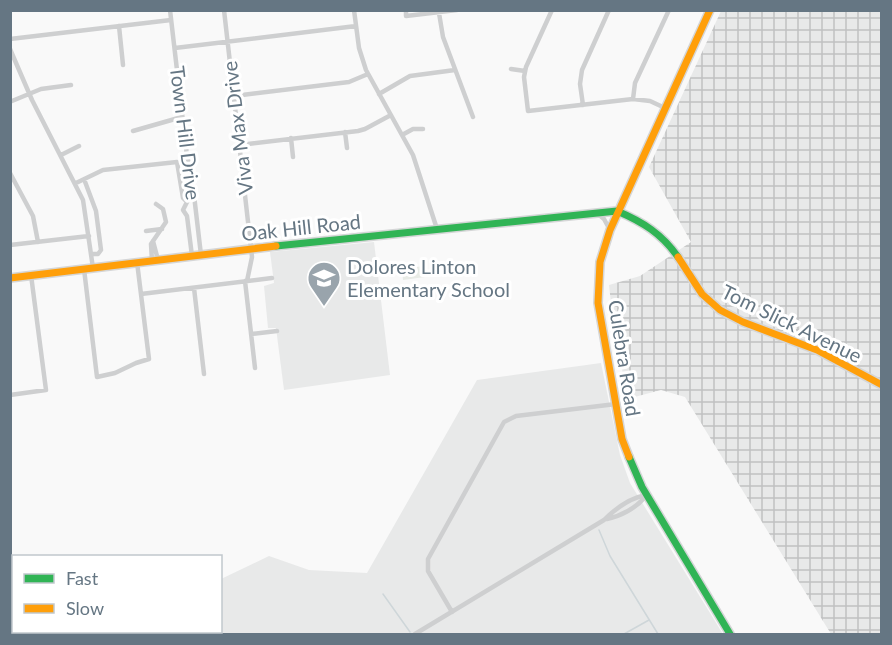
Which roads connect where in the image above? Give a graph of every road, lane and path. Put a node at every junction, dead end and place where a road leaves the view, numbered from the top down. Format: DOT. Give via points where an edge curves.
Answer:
graph roads {
  1 [pos="170,10"];
  2 [pos="224,10"];
  3 [pos="354,10"];
  4 [pos="457,10"];
  5 [pos="552,10"];
  6 [pos="609,10"];
  7 [pos="669,10"];
  8 [pos="710,10"];
  9 [pos="406,13"];
  10 [pos="439,13"];
  11 [pos="171,20"];
  12 [pos="118,26"];
  13 [pos="356,26"];
  14 [pos="10,39"];
  15 [pos="227,42"];
  16 [pos="175,48"];
  17 [pos="10,49"];
  18 [pos="123,65"];
  19 [pos="511,69"];
  20 [pos="455,70"];
  21 [pos="525,71"];
  22 [pos="368,74"];
  23 [pos="71,85"];
  24 [pos="29,93"];
  25 [pos="379,93"];
  26 [pos="234,96"];
  27 [pos="633,99"];
  28 [pos="12,101"];
  29 [pos="582,105"];
  30 [pos="665,108"];
  31 [pos="391,115"];
  32 [pos="182,117"];
  33 [pos="473,117"];
  34 [pos="423,129"];
  35 [pos="133,131"];
  36 [pos="345,132"];
  37 [pos="402,135"];
  38 [pos="291,138"];
  39 [pos="240,145"];
  40 [pos="79,146"];
  41 [pos="347,148"];
  42 [pos="61,155"];
  43 [pos="293,157"];
  44 [pos="10,173"];
  45 [pos="84,179"];
  46 [pos="76,183"];
  47 [pos="156,204"];
  48 [pos="617,211"];
  49 [pos="596,213"];
  50 [pos="162,229"];
  51 [pos="437,229"];
  52 [pos="610,230"];
  53 [pos="146,231"];
  54 [pos="89,236"];
  55 [pos="38,242"];
  56 [pos="10,245"];
  57 [pos="251,249"];
  58 [pos="92,255"];
  59 [pos="201,255"];
  60 [pos="192,256"];
  61 [pos="155,260"];
  62 [pos="137,262"];
  63 [pos="93,268"];
  64 [pos="84,269"];
  65 [pos="31,275"];
  66 [pos="10,278"];
  67 [pos="272,278"];
  68 [pos="246,281"];
  69 [pos="194,288"];
  70 [pos="141,294"];
  71 [pos="278,331"];
  72 [pos="251,334"];
  73 [pos="255,368"];
  74 [pos="204,374"];
  75 [pos="881,385"];
  76 [pos="10,395"];
  77 [pos="616,404"];
  78 [pos="646,495"];
  79 [pos="452,612"];
  80 [pos="415,634"];
  81 [pos="730,634"];
  1 -- 11 [label="street, Town Hill Drive"];
  2 -- 15 [label="street, Viva Max Drive"];
  3 -- 13 [label="street"];
  4 -- 10 [label="street"];
  5 -- 21 [label="street"];
  6 -- 29 [label="street" via="582,70"];
  7 -- 27 [label="street" via="635,83"];
  8 -- 30 [label="street, Culebra Road"];
  9 -- 10 [label="street"];
  10 -- 20 [label="street" via="441,32"];
  11 -- 12 [label="street"];
  11 -- 16 [label="street, Town Hill Drive"];
  12 -- 14 [label="street"];
  12 -- 18 [label="street"];
  13 -- 15 [label="street"];
  13 -- 22 [label="street"];
  15 -- 16 [label="street"];
  15 -- 26 [label="street, Viva Max Drive"];
  16 -- 32 [label="street, Town Hill Drive"];
  17 -- 24 [label="street"];
  19 -- 21 [label="street"];
  20 -- 25 [label="street" via="410,76"];
  20 -- 33 [label="street"];
  21 -- 29 [label="street" via="528,111"];
  22 -- 25 [label="street"];
  22 -- 26 [label="street" via="349,82"];
  23 -- 24 [label="street"];
  24 -- 28 [label="street"];
  24 -- 42 [label="street"];
  25 -- 31 [label="street"];
  26 -- 39 [label="street, Viva Max Drive"];
  27 -- 29 [label="street"];
  27 -- 30 [label="street"];
  30 -- 48 [label="street, Culebra Road"];
  31 -- 36 [label="street" via="365,129"];
  31 -- 37 [label="street"];
  32 -- 35 [label="street"];
  32 -- 59 [label="street, Town Hill Drive"];
  34 -- 37 [label="street"];
  36 -- 38 [label="street"];
  36 -- 41 [label="street"];
  37 -- 51 [label="street" via="415,159"];
  38 -- 39 [label="street"];
  38 -- 43 [label="street"];
  39 -- 57 [label="street, Viva Max Drive"];
  40 -- 42 [label="street"];
  42 -- 46 [label="street"];
  44 -- 55 [label="street" via="33,216"];
  45 -- 46 [label="street"];
  45 -- 58 [label="street" via="96,211 101,250"];
  45 -- 60 [label="street" via="103,170 177,162 187,202 183,210 188,216"];
  46 -- 54 [label="street"];
  47 -- 50 [label="street" via="165,214"];
  48 -- 49 [label="street, Oak Hill Road"];
  48 -- 52 [label="street, Culebra Road"];
  48 -- 75 [label="street, Tom Slick Avenue" via="658,233 692,284 721,311 818,350"];
  49 -- 51 [label="street, Oak Hill Road"];
  49 -- 52 [label="street"];
  50 -- 53 [label="street"];
  50 -- 61 [label="street" via="153,241"];
  51 -- 57 [label="street, Oak Hill Road"];
  52 -- 77 [label="street, Culebra Road" via="599,268 598,303"];
  54 -- 55 [label="street"];
  54 -- 58 [label="street"];
  55 -- 56 [label="street"];
  57 -- 59 [label="street, Oak Hill Road"];
  57 -- 68 [label="street, Viva Max Drive" via="252,264"];
  58 -- 63 [label="street"];
  59 -- 60 [label="street, Oak Hill Road"];
  60 -- 61 [label="street, Oak Hill Road"];
  61 -- 62 [label="street, Oak Hill Road"];
  62 -- 63 [label="street, Oak Hill Road"];
  62 -- 70 [label="street"];
  63 -- 64 [label="street, Oak Hill Road"];
  64 -- 65 [label="street, Oak Hill Road"];
  64 -- 70 [label="street" via="97,377 115,374 149,359"];
  65 -- 66 [label="street, Oak Hill Road"];
  65 -- 76 [label="street" via="46,390"];
  67 -- 68 [label="street"];
  68 -- 69 [label="street"];
  68 -- 72 [label="street, Viva Max Drive"];
  69 -- 70 [label="street"];
  69 -- 74 [label="street"];
  71 -- 72 [label="street"];
  72 -- 73 [label="street, Viva Max Drive"];
  77 -- 78 [label="street, Culebra Road" via="622,439"];
  77 -- 79 [label="street" via="516,416 504,422 428,559 428,571"];
  78 -- 79 [label="street" via="640,503 604,520"];
  78 -- 81 [label="street, Culebra Road"];
  79 -- 80 [label="street"];
}
